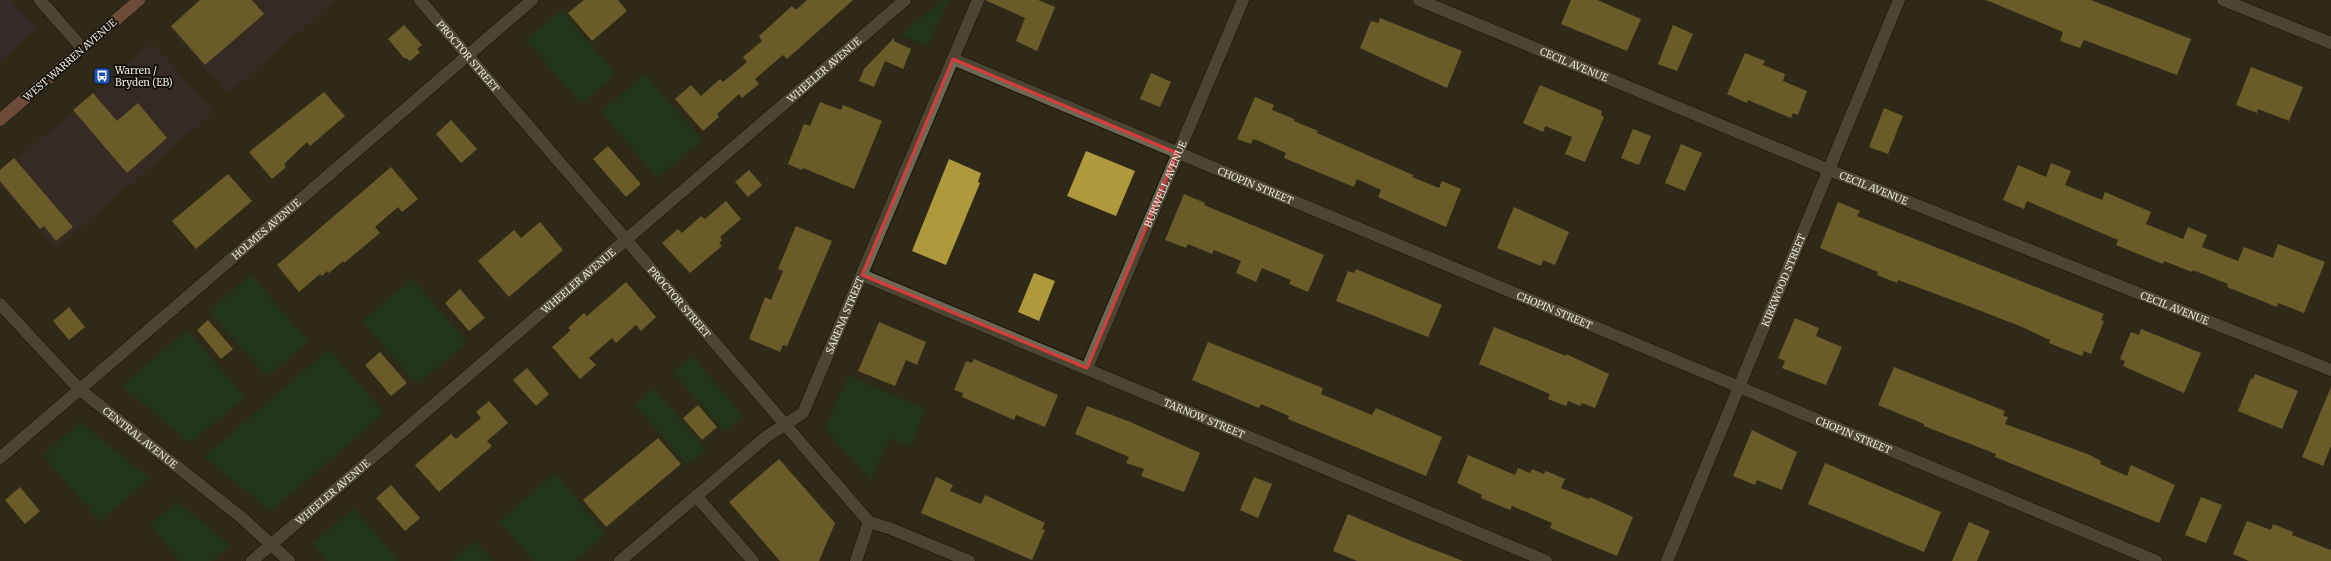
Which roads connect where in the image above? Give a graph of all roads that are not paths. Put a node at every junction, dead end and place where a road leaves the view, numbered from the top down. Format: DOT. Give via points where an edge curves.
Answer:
graph roads {
  1 [pos="40,0"];
  2 [pos="139,0"];
  3 [pos="420,0"];
  4 [pos="532,0"];
  5 [pos="905,0"];
  6 [pos="978,0"];
  7 [pos="1243,0"];
  8 [pos="1419,0"];
  9 [pos="1899,0"];
  10 [pos="2223,0"];
  11 [pos="2331,43"];
  12 [pos="83,49"];
  13 [pos="467,55"];
  14 [pos="953,59"];
  15 [pos="0,120"];
  16 [pos="1178,153"];
  17 [pos="1830,170"];
  18 [pos="625,239"];
  19 [pos="862,275"];
  20 [pos="0,304"];
  21 [pos="1087,368"];
  22 [pos="2331,370"];
  23 [pos="1739,388"];
  24 [pos="80,389"];
  25 [pos="785,425"];
  26 [pos="0,458"];
  27 [pos="696,496"];
  28 [pos="869,522"];
  29 [pos="271,544"];
  30 [pos="252,561"];
  31 [pos="289,561"];
  32 [pos="620,561"];
  33 [pos="753,561"];
  34 [pos="856,561"];
  35 [pos="969,561"];
  36 [pos="1546,561"];
  37 [pos="1667,561"];
  38 [pos="2156,561"];
  1 -- 12 [label="street"];
  2 -- 12 [label="main road, WEST WARREN AVENUE"];
  3 -- 13 [label="street, PROCTOR STREET"];
  4 -- 13 [label="street, HOLMES AVENUE"];
  5 -- 18 [label="street, WHEELER AVENUE"];
  6 -- 14 [label="street, SARENA STREET"];
  7 -- 16 [label="street, BURWELL AVENUE"];
  8 -- 17 [label="street, CECIL AVENUE"];
  9 -- 17 [label="street, KIRKWOOD STREET"];
  10 -- 11 [label="street"];
  12 -- 15 [label="main road, WEST WARREN AVENUE"];
  13 -- 18 [label="street, PROCTOR STREET"];
  13 -- 24 [label="street, HOLMES AVENUE"];
  14 -- 16 [label="street, CHOPIN STREET"];
  14 -- 19 [label="street, SARENA STREET"];
  16 -- 21 [label="street, BURWELL AVENUE"];
  16 -- 23 [label="street, CHOPIN STREET"];
  17 -- 22 [label="street, CECIL AVENUE"];
  17 -- 23 [label="street, KIRKWOOD STREET"];
  18 -- 25 [label="street, PROCTOR STREET"];
  18 -- 29 [label="street, WHEELER AVENUE"];
  19 -- 21 [label="street, TARNOW STREET"];
  19 -- 25 [label="street, SARENA STREET" via="803,413"];
  20 -- 24 [label="street, CENTRAL AVENUE"];
  21 -- 36 [label="street, TARNOW STREET"];
  23 -- 37 [label="street, KIRKWOOD STREET"];
  23 -- 38 [label="street, CHOPIN STREET"];
  24 -- 26 [label="street, HOLMES AVENUE"];
  24 -- 29 [label="street, CENTRAL AVENUE" via="241,517"];
  25 -- 27 [label="street, SARENA STREET" via="767,436"];
  25 -- 28 [label="street, PROCTOR STREET"];
  27 -- 32 [label="street, SARENA STREET"];
  27 -- 33 [label="street"];
  28 -- 34 [label="street"];
  28 -- 35 [label="street"];
  29 -- 30 [label="street, WHEELER AVENUE"];
  29 -- 31 [label="street, CENTRAL AVENUE"];
}
